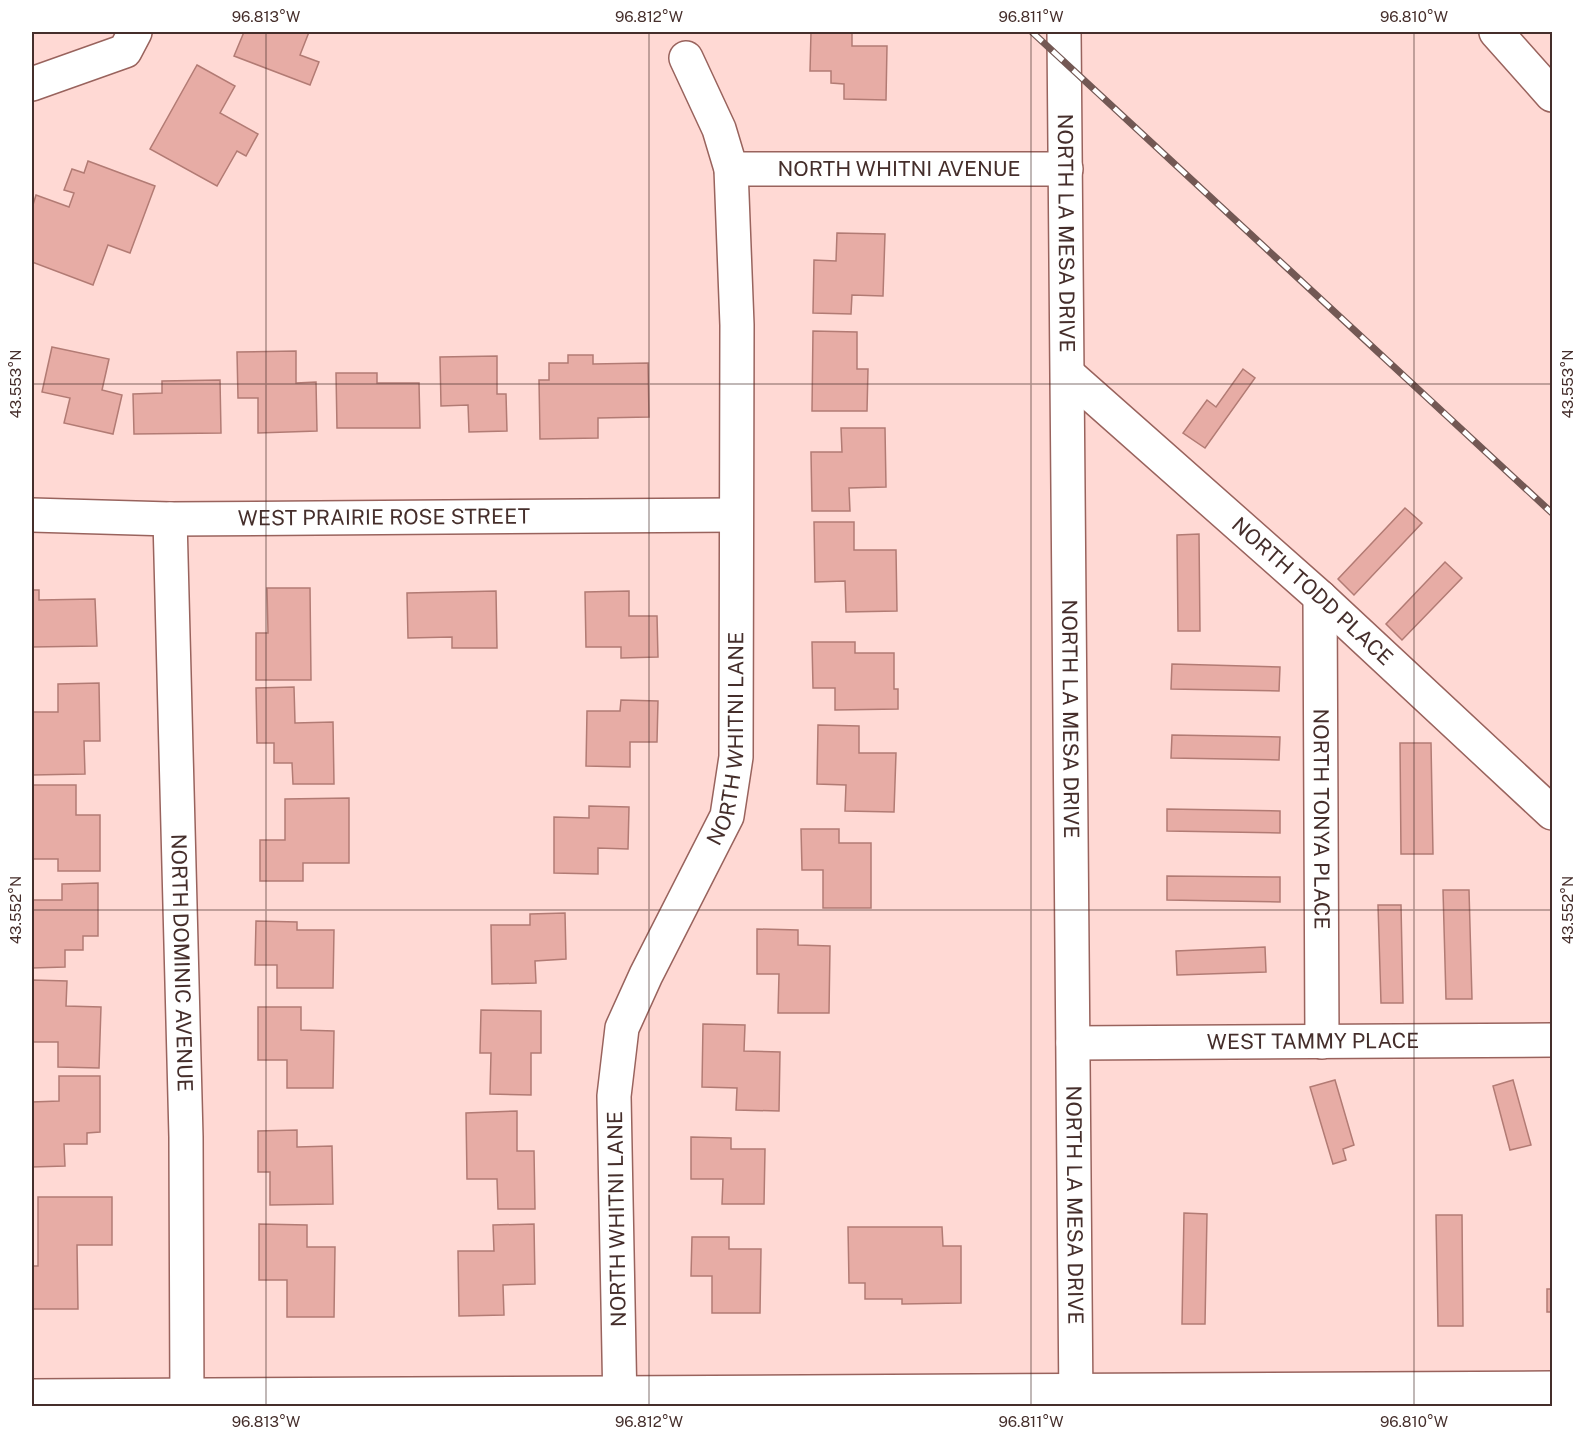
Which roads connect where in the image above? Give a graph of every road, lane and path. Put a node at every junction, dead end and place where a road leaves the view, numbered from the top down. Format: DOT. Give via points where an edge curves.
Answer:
graph roads {
  1 [pos="135,32"];
  2 [pos="1064,32"];
  3 [pos="1496,32"];
  4 [pos="686,58"];
  5 [pos="32,84"];
  6 [pos="1552,95"];
  7 [pos="732,168"];
  8 [pos="1066,168"];
  9 [pos="1068,374"];
  10 [pos="32,515"];
  11 [pos="736,515"];
  12 [pos="170,519"];
  13 [pos="1320,597"];
  14 [pos="1552,813"];
  15 [pos="1552,1040"];
  16 [pos="1322,1041"];
  17 [pos="1073,1043"];
  18 [pos="1552,1388"];
  19 [pos="32,1396"];
  20 [pos="1076,1398"];
  21 [pos="187,1400"];
  22 [pos="620,1400"];
  1 -- 5 [label="street" via="125,51"];
  2 -- 8 [label="street, NORTH LA MESA DRIVE"];
  3 -- 6 [label="street"];
  4 -- 7 [label="street, NORTH WHITNI LANE" via="719,129"];
  7 -- 8 [label="street, NORTH WHITNI AVENUE"];
  7 -- 11 [label="street, NORTH WHITNI LANE" via="737,325"];
  8 -- 9 [label="street, NORTH LA MESA DRIVE"];
  9 -- 13 [label="street, NORTH TODD PLACE"];
  9 -- 17 [label="street, NORTH LA MESA DRIVE"];
  10 -- 12 [label="street, WEST PRAIRIE ROSE STREET"];
  11 -- 12 [label="street, WEST PRAIRIE ROSE STREET"];
  11 -- 22 [label="street, NORTH WHITNI LANE" via="736,757 727,816 622,1028 614,1096"];
  12 -- 21 [label="street, NORTH DOMINIC AVENUE" via="186,1137"];
  13 -- 14 [label="street, NORTH TODD PLACE"];
  13 -- 16 [label="street, NORTH TONYA PLACE"];
  15 -- 16 [label="street, WEST TAMMY PLACE"];
  16 -- 17 [label="street, WEST TAMMY PLACE"];
  17 -- 20 [label="street, NORTH LA MESA DRIVE"];
  18 -- 20 [label="street"];
  19 -- 21 [label="street"];
  20 -- 22 [label="street"];
  21 -- 22 [label="street"];
}
